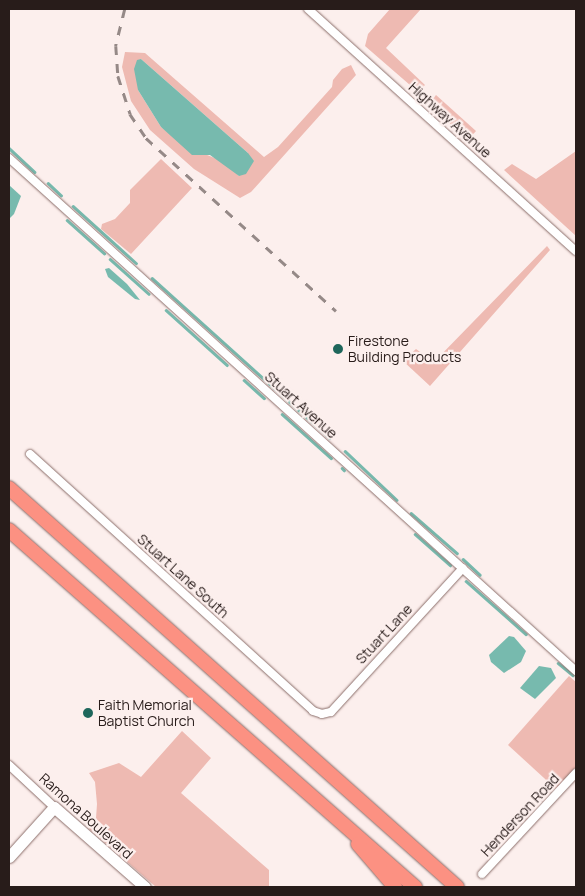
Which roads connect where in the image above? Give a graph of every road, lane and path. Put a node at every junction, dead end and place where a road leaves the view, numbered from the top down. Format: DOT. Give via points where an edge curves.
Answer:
graph roads {
  1 [pos="308,9"];
  2 [pos="9,158"];
  3 [pos="576,251"];
  4 [pos="30,454"];
  5 [pos="9,488"];
  6 [pos="9,530"];
  7 [pos="463,568"];
  8 [pos="576,671"];
  9 [pos="322,714"];
  10 [pos="9,766"];
  11 [pos="576,773"];
  12 [pos="54,806"];
  13 [pos="345,825"];
  14 [pos="416,851"];
  15 [pos="9,857"];
  16 [pos="482,874"];
  17 [pos="137,885"];
  18 [pos="395,887"];
  19 [pos="415,887"];
  20 [pos="456,887"];
  21 [pos="466,887"];
  1 -- 3 [label="street, Highway Avenue"];
  2 -- 7 [label="street, Stuart Avenue"];
  4 -- 9 [label="street, Stuart Lane South" via="313,711"];
  5 -- 14 [label="highway"];
  6 -- 13 [label="highway"];
  7 -- 8 [label="street, Stuart Avenue"];
  7 -- 9 [label="street, Stuart Lane" via="330,712"];
  10 -- 12 [label="street, Ramona Boulevard"];
  11 -- 16 [label="street, Henderson Road"];
  12 -- 15 [label="street"];
  12 -- 17 [label="street, Ramona Boulevard"];
  13 -- 18 [label="highway" via="369,860"];
  13 -- 19 [label="highway"];
  14 -- 20 [label="highway"];
  14 -- 21 [label="highway"];
}
